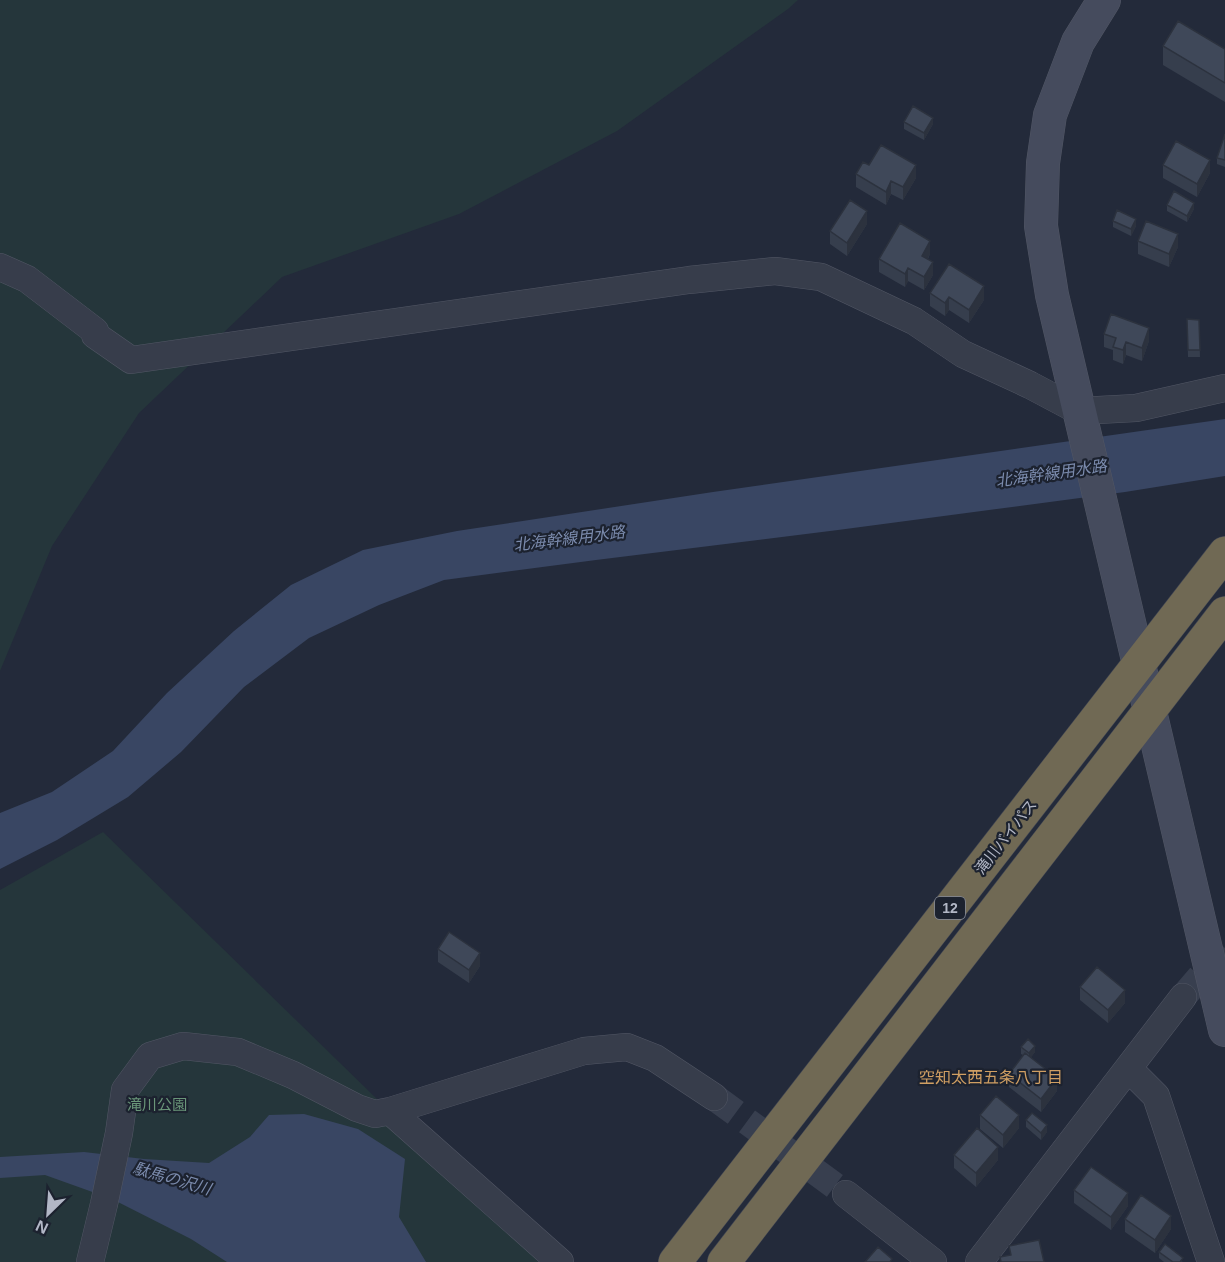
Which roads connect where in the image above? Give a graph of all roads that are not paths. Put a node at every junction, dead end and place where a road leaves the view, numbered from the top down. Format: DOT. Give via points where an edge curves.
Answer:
graph roads {
  1 [pos="1104,0"];
  2 [pos="0,267"];
  3 [pos="1225,388"];
  4 [pos="1082,422"];
  5 [pos="1225,553"];
  6 [pos="1225,613"];
  7 [pos="1139,666"];
  8 [pos="1150,710"];
  9 [pos="1183,997"];
  10 [pos="1225,1030"];
  11 [pos="1129,1069"];
  12 [pos="714,1097"];
  13 [pos="390,1111"];
  14 [pos="846,1194"];
  15 [pos="90,1262"];
  16 [pos="560,1262"];
  17 [pos="675,1262"];
  18 [pos="724,1262"];
  19 [pos="933,1262"];
  20 [pos="979,1262"];
  21 [pos="1211,1262"];
  1 -- 4 [label="street" via="1078,42 1050,116 1043,163 1041,226 1052,295"];
  2 -- 4 [label="street" via="27,279 131,360 689,280 775,271 821,277 915,321 963,354 1030,385"];
  3 -- 4 [label="street"];
  4 -- 7 [label="street"];
  5 -- 7 [label="highway, 滝川バイパス / 12"];
  6 -- 8 [label="highway, 12"];
  7 -- 8 [label="street"];
  7 -- 17 [label="highway, 滝川バイパス / 12"];
  8 -- 10 [label="street"];
  8 -- 18 [label="highway, 12"];
  9 -- 11 [label="street"];
  11 -- 20 [label="street"];
  11 -- 21 [label="street" via="1156,1096"];
  12 -- 13 [label="street" via="656,1058 627,1047 584,1052"];
  13 -- 15 [label="street" via="375,1114 357,1108 238,1053 183,1046 150,1056 125,1090"];
  13 -- 16 [label="street"];
  14 -- 19 [label="street"];
}
